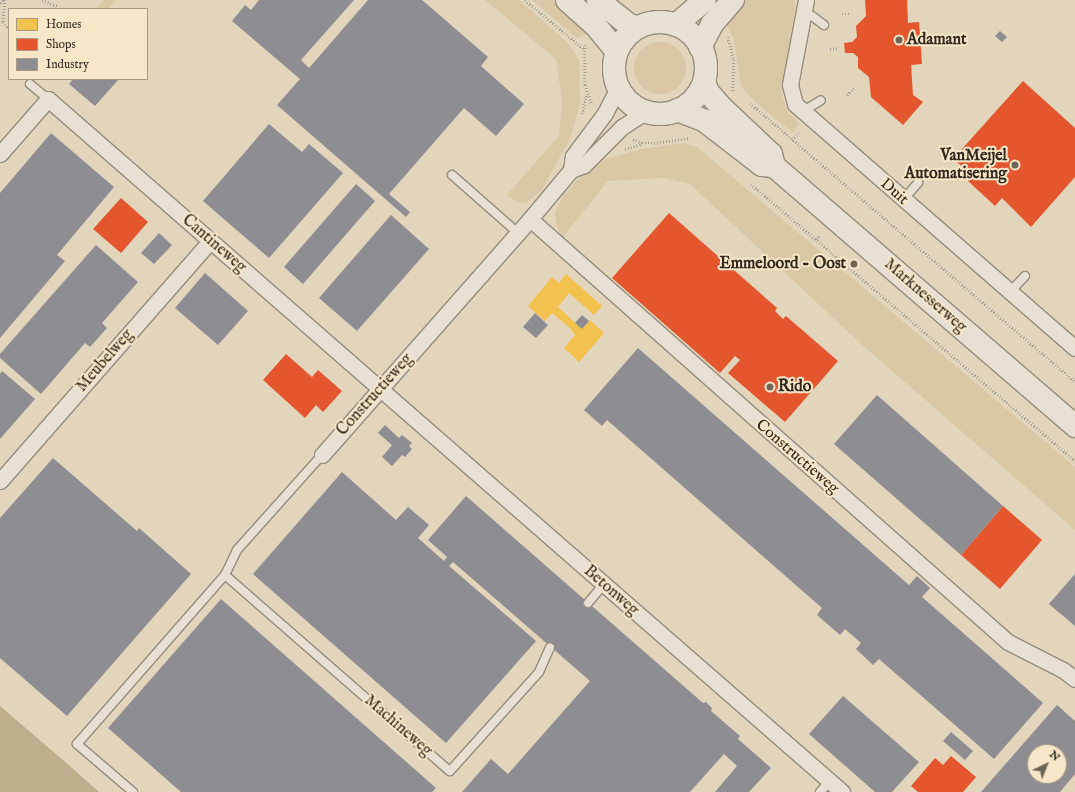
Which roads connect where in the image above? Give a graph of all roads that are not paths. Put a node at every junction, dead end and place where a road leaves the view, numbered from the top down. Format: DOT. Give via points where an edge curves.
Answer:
graph roads {
  1 [pos="567,0"];
  2 [pos="598,0"];
  3 [pos="705,0"];
  4 [pos="733,0"];
  5 [pos="805,7"];
  6 [pos="676,25"];
  7 [pos="824,25"];
  8 [pos="638,27"];
  9 [pos="700,47"];
  10 [pos="616,52"];
  11 [pos="704,82"];
  12 [pos="30,84"];
  13 [pos="618,88"];
  14 [pos="48,99"];
  15 [pos="821,100"];
  16 [pos="677,110"];
  17 [pos="645,112"];
  18 [pos="802,112"];
  19 [pos="0,154"];
  20 [pos="774,166"];
  21 [pos="571,170"];
  22 [pos="452,174"];
  23 [pos="918,183"];
  24 [pos="903,200"];
  25 [pos="530,219"];
  26 [pos="518,233"];
  27 [pos="210,241"];
  28 [pos="1025,276"];
  29 [pos="1010,292"];
  30 [pos="1075,348"];
  31 [pos="380,390"];
  32 [pos="1075,426"];
  33 [pos="322,454"];
  34 [pos="0,481"];
  35 [pos="225,575"];
  36 [pos="604,584"];
  37 [pos="588,603"];
  38 [pos="550,646"];
  39 [pos="1075,679"];
  40 [pos="825,787"];
  41 [pos="133,792"];
  42 [pos="842,792"];
  1 -- 10 [label="main road" via="613,44"];
  2 -- 8 [label="main road" via="629,25"];
  3 -- 6 [label="main road"];
  4 -- 9 [label="main road" via="712,24"];
  5 -- 7 [label="lane"];
  5 -- 18 [label="street, Duit" via="790,85 793,100"];
  6 -- 8 [label="main road" via="657,22"];
  6 -- 9 [label="main road" via="690,34"];
  8 -- 10 [label="main road" via="625,38"];
  9 -- 11 [label="main road" via="705,64"];
  10 -- 13 [label="main road" via="614,70"];
  11 -- 16 [label="main road" via="694,99"];
  11 -- 20 [label="main road, Marknesserweg" via="708,92 720,106 771,154"];
  12 -- 14 [label="lane"];
  13 -- 17 [label="main road" via="629,103"];
  13 -- 21 [label="street, Constructieweg" via="605,113 573,156"];
  14 -- 19 [label="street"];
  14 -- 27 [label="street, Cantineweg"];
  15 -- 18 [label="lane"];
  16 -- 17 [label="main road" via="667,114"];
  16 -- 20 [label="main road, Marknesserweg" via="705,121 762,165"];
  17 -- 21 [label="street, Constructieweg" via="622,127 584,165"];
  18 -- 24 [label="street, Duit"];
  20 -- 32 [label="main road, Marknesserweg"];
  21 -- 25 [label="street, Constructieweg"];
  22 -- 26 [label="lane"];
  23 -- 24 [label="lane"];
  24 -- 29 [label="street, Duit"];
  25 -- 26 [label="street, Constructieweg"];
  25 -- 39 [label="street, Constructieweg" via="1003,638"];
  26 -- 31 [label="street, Constructieweg"];
  27 -- 31 [label="street, Cantineweg"];
  27 -- 34 [label="street, Meubelweg"];
  28 -- 29 [label="lane"];
  29 -- 30 [label="street, Duit"];
  31 -- 33 [label="street, Constructieweg"];
  31 -- 36 [label="street, Betonweg"];
  33 -- 35 [label="lane, Constructieweg" via="237,550"];
  35 -- 38 [label="lane, Machineweg" via="450,771 539,672"];
  35 -- 41 [label="lane, Constructieweg" via="77,744"];
  36 -- 37 [label="lane"];
  36 -- 40 [label="street, Betonweg"];
  40 -- 42 [label="street, Betonweg"];
}
